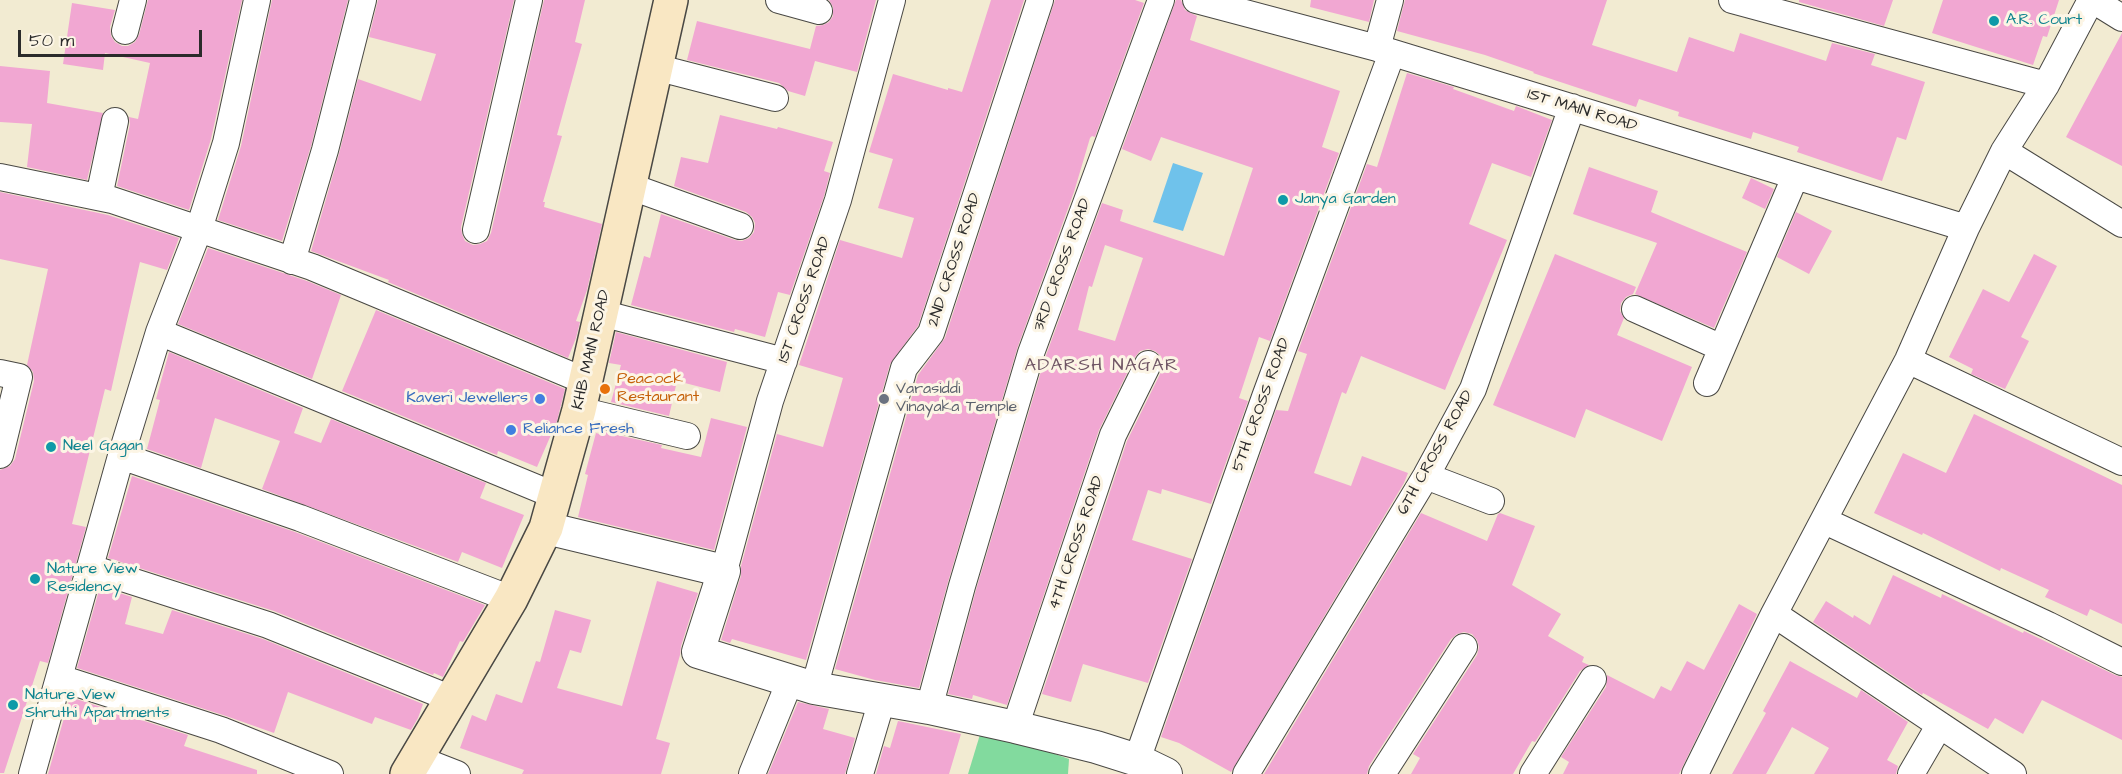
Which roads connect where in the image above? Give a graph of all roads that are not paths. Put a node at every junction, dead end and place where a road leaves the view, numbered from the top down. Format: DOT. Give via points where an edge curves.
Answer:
graph roads {
  1 [pos="133,0"];
  2 [pos="257,0"];
  3 [pos="363,0"];
  4 [pos="529,0"];
  5 [pos="671,0"];
  6 [pos="779,0"];
  7 [pos="892,0"];
  8 [pos="1040,0"];
  9 [pos="1161,0"];
  10 [pos="1196,0"];
  11 [pos="1390,0"];
  12 [pos="1732,0"];
  13 [pos="2092,0"];
  14 [pos="1271,10"];
  15 [pos="819,11"];
  16 [pos="2122,18"];
  17 [pos="125,31"];
  18 [pos="1385,50"];
  19 [pos="655,67"];
  20 [pos="2046,85"];
  21 [pos="775,98"];
  22 [pos="1572,107"];
  23 [pos="115,121"];
  24 [pos="2004,151"];
  25 [pos="0,177"];
  26 [pos="1795,177"];
  27 [pos="630,186"];
  28 [pos="99,197"];
  29 [pos="2122,224"];
  30 [pos="740,226"];
  31 [pos="1966,228"];
  32 [pos="199,229"];
  33 [pos="476,230"];
  34 [pos="292,261"];
  35 [pos="1635,309"];
  36 [pos="601,313"];
  37 [pos="159,332"];
  38 [pos="1722,348"];
  39 [pos="1908,360"];
  40 [pos="784,361"];
  41 [pos="1148,364"];
  42 [pos="0,373"];
  43 [pos="1707,383"];
  44 [pos="582,395"];
  45 [pos="687,436"];
  46 [pos="0,455"];
  47 [pos="121,456"];
  48 [pos="2122,462"];
  49 [pos="1426,476"];
  50 [pos="556,496"];
  51 [pos="1491,501"];
  52 [pos="1825,521"];
  53 [pos="546,528"];
  54 [pos="91,568"];
  55 [pos="724,570"];
  56 [pos="511,599"];
  57 [pos="1774,614"];
  58 [pos="1464,647"];
  59 [pos="2122,662"];
  60 [pos="60,678"];
  61 [pos="1593,680"];
  62 [pos="802,685"];
  63 [pos="452,699"];
  64 [pos="882,700"];
  65 [pos="929,708"];
  66 [pos="1015,726"];
  67 [pos="1940,726"];
  68 [pos="1137,760"];
  69 [pos="1095,761"];
  70 [pos="412,766"];
  71 [pos="32,774"];
  72 [pos="330,774"];
  73 [pos="457,774"];
  74 [pos="752,774"];
  75 [pos="860,774"];
  76 [pos="1166,774"];
  77 [pos="1246,774"];
  78 [pos="1382,774"];
  79 [pos="1533,774"];
  80 [pos="1695,774"];
  81 [pos="1911,774"];
  82 [pos="2013,774"];
  1 -- 17 [label="street"];
  2 -- 32 [label="street" via="226,143"];
  3 -- 34 [label="street"];
  4 -- 33 [label="street"];
  5 -- 19 [label="main road, KHB MAIN ROAD"];
  6 -- 15 [label="street"];
  7 -- 40 [label="street, 1ST CROSS ROAD" via="838,200"];
  8 -- 62 [label="street, 2ND CROSS ROAD" via="931,333 904,368"];
  9 -- 65 [label="street, 3RD CROSS ROAD" via="1030,353"];
  10 -- 14 [label="street, 1ST MAIN ROAD"];
  11 -- 18 [label="street, 5TH CROSS ROAD"];
  12 -- 20 [label="street"];
  13 -- 16 [label="street"];
  13 -- 20 [label="street"];
  14 -- 18 [label="street, 1ST MAIN ROAD"];
  18 -- 22 [label="street, 1ST MAIN ROAD"];
  18 -- 68 [label="street, 5TH CROSS ROAD"];
  19 -- 21 [label="street"];
  19 -- 27 [label="main road, KHB MAIN ROAD"];
  20 -- 24 [label="street"];
  22 -- 26 [label="street, 1ST MAIN ROAD"];
  22 -- 49 [label="street, 6TH CROSS ROAD" via="1473,389"];
  23 -- 28 [label="street"];
  24 -- 29 [label="street"];
  24 -- 31 [label="street"];
  25 -- 28 [label="street"];
  26 -- 31 [label="street, 1ST MAIN ROAD"];
  26 -- 38 [label="street"];
  27 -- 30 [label="street"];
  27 -- 36 [label="main road, KHB MAIN ROAD"];
  28 -- 32 [label="street"];
  31 -- 39 [label="street"];
  32 -- 34 [label="street"];
  32 -- 37 [label="street"];
  34 -- 44 [label="street" via="322,271"];
  35 -- 38 [label="street"];
  36 -- 40 [label="street"];
  36 -- 44 [label="main road, KHB MAIN ROAD"];
  37 -- 47 [label="street"];
  37 -- 50 [label="street"];
  38 -- 43 [label="street"];
  39 -- 48 [label="street"];
  39 -- 52 [label="street"];
  40 -- 55 [label="street, 1ST CROSS ROAD"];
  41 -- 66 [label="street, 4TH CROSS ROAD" via="1113,435"];
  42 -- 46 [label="street" via="19,377"];
  44 -- 45 [label="street"];
  44 -- 50 [label="main road, KHB MAIN ROAD"];
  47 -- 54 [label="street"];
  47 -- 56 [label="street" via="300,518"];
  49 -- 51 [label="street"];
  49 -- 77 [label="street, 6TH CROSS ROAD"];
  50 -- 53 [label="main road, KHB MAIN ROAD"];
  52 -- 57 [label="street"];
  52 -- 59 [label="street"];
  53 -- 55 [label="street"];
  53 -- 56 [label="main road, KHB MAIN ROAD"];
  54 -- 60 [label="street"];
  54 -- 63 [label="street" via="268,625"];
  55 -- 62 [label="street" via="698,652"];
  56 -- 63 [label="main road, KHB MAIN ROAD"];
  57 -- 67 [label="street"];
  57 -- 80 [label="street"];
  58 -- 78 [label="street"];
  60 -- 71 [label="street"];
  60 -- 72 [label="street" via="221,730"];
  61 -- 79 [label="street"];
  62 -- 64 [label="street"];
  62 -- 74 [label="street, 2ND CROSS ROAD"];
  63 -- 70 [label="main road, KHB MAIN ROAD"];
  64 -- 65 [label="street"];
  64 -- 75 [label="street"];
  65 -- 66 [label="street"];
  66 -- 69 [label="street"];
  67 -- 81 [label="street"];
  67 -- 82 [label="street"];
  68 -- 69 [label="street"];
  68 -- 76 [label="street"];
  70 -- 73 [label="street"];
}
